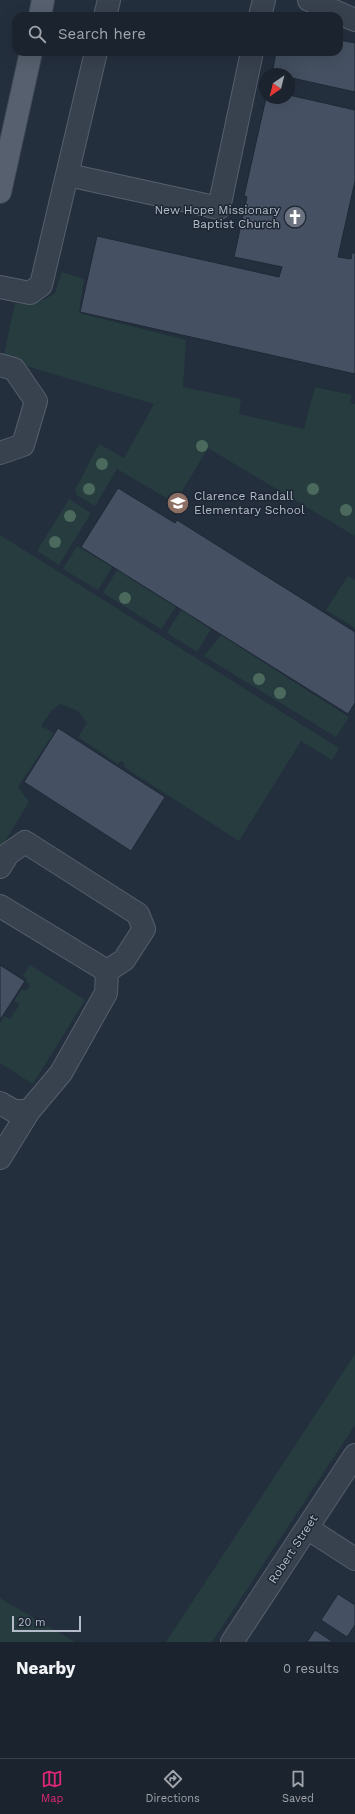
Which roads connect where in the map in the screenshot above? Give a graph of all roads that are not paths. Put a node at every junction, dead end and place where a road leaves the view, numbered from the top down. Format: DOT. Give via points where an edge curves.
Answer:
graph roads {
  1 [pos="44,0"];
  2 [pos="109,0"];
  3 [pos="264,0"];
  4 [pos="309,0"];
  5 [pos="41,12"];
  6 [pos="106,12"];
  7 [pos="261,12"];
  8 [pos="337,12"];
  9 [pos="343,15"];
  10 [pos="355,20"];
  11 [pos="30,56"];
  12 [pos="95,56"];
  13 [pos="251,56"];
  14 [pos="68,175"];
  15 [pos="0,192"];
  16 [pos="0,287"];
  17 [pos="7,367"];
  18 [pos="0,453"];
  19 [pos="0,867"];
  20 [pos="0,906"];
  21 [pos="107,972"];
  22 [pos="0,1103"];
  23 [pos="29,1111"];
  24 [pos="0,1158"];
  25 [pos="355,1456"];
  26 [pos="307,1528"];
  27 [pos="355,1559"];
  28 [pos="232,1642"];
  1 -- 5 [label="main road"];
  2 -- 6 [label="street"];
  3 -- 7 [label="street"];
  4 -- 8 [label="street"];
  9 -- 10 [label="street"];
  11 -- 15 [label="main road"];
  12 -- 14 [label="street"];
  13 -- 14 [label="street" via="219,208"];
  14 -- 16 [label="street" via="41,286 30,293"];
  17 -- 18 [label="street" via="36,401 23,445"];
  19 -- 21 [label="street" via="8,854 24,842 138,914 144,929 124,960"];
  20 -- 21 [label="street"];
  21 -- 23 [label="street" via="106,993 61,1073"];
  22 -- 23 [label="street" via="14,1111"];
  23 -- 24 [label="street"];
  25 -- 26 [label="street, Robert Street"];
  26 -- 27 [label="street"];
  26 -- 28 [label="street, Robert Street"];
}
